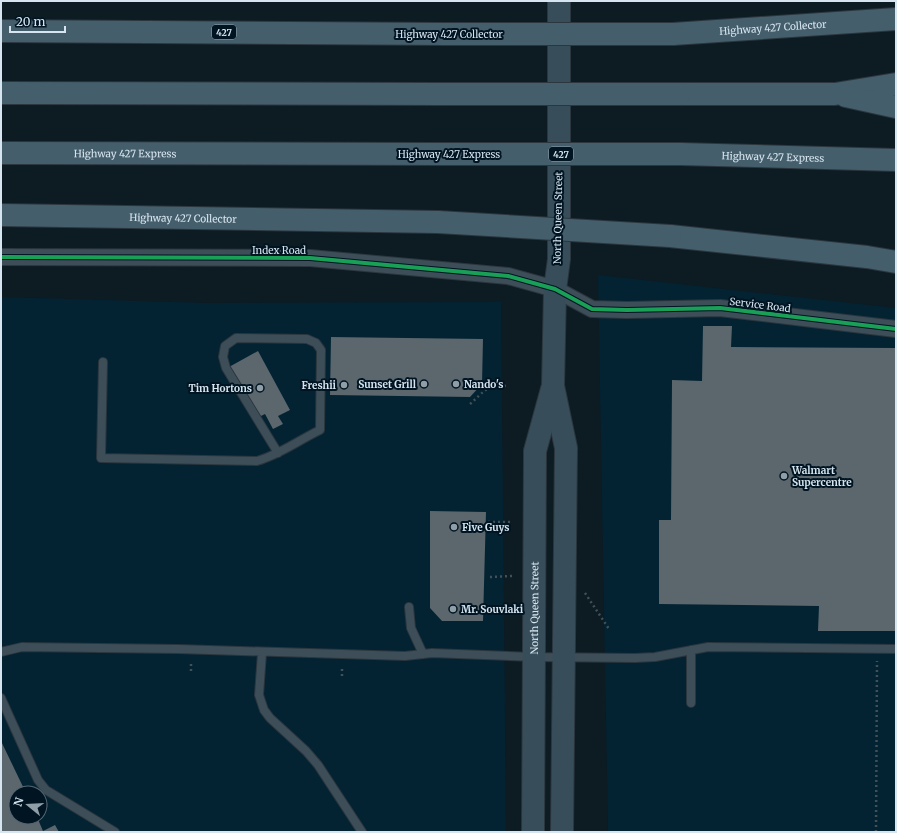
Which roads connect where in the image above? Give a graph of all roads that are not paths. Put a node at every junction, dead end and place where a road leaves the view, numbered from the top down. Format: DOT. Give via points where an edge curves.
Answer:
graph roads {
  1 [pos="559,1"];
  2 [pos="896,19"];
  3 [pos="1,31"];
  4 [pos="896,84"];
  5 [pos="1,93"];
  6 [pos="835,94"];
  7 [pos="896,107"];
  8 [pos="1,153"];
  9 [pos="896,160"];
  10 [pos="1,215"];
  11 [pos="896,256"];
  12 [pos="1,257"];
  13 [pos="867,257"];
  14 [pos="896,262"];
  15 [pos="555,289"];
  16 [pos="896,329"];
  17 [pos="103,362"];
  18 [pos="552,386"];
  19 [pos="278,453"];
  20 [pos="409,607"];
  21 [pos="896,649"];
  22 [pos="691,650"];
  23 [pos="1,652"];
  24 [pos="262,652"];
  25 [pos="423,654"];
  26 [pos="534,657"];
  27 [pos="564,657"];
  28 [pos="1,698"];
  29 [pos="691,703"];
  30 [pos="115,832"];
  31 [pos="362,832"];
  32 [pos="532,832"];
  33 [pos="562,832"];
  1 -- 15 [label="main road, North Queen Street" via="559,259"];
  2 -- 3 [label="highway, Highway 427 Collector / 427, bridge" via="673,34"];
  4 -- 6 [label="highway"];
  5 -- 6 [label="highway, bridge"];
  6 -- 7 [label="highway"];
  8 -- 9 [label="highway, Highway 427 Express / 427, bridge" via="680,154"];
  10 -- 13 [label="highway, Highway 427 Collector, bridge" via="438,222 670,236"];
  11 -- 13 [label="highway"];
  12 -- 15 [label="street, Index Road" via="310,258 508,276"];
  13 -- 14 [label="highway"];
  15 -- 16 [label="street, Service Road" via="592,308 720,308"];
  15 -- 18 [label="main road, North Queen Street"];
  17 -- 19 [label="lane" via="101,458 257,461"];
  18 -- 26 [label="main road, North Queen Street" via="535,451"];
  18 -- 27 [label="main road, North Queen Street" via="566,448"];
  19 -- 19 [label="lane" via="226,368 223,357 225,346 236,338 307,339 316,343 321,350 320,430"];
  20 -- 25 [label="lane" via="411,628"];
  21 -- 22 [label="lane" via="708,647"];
  22 -- 27 [label="lane" via="655,657"];
  22 -- 29 [label="lane"];
  23 -- 24 [label="lane" via="22,647"];
  24 -- 25 [label="lane" via="405,656"];
  24 -- 31 [label="lane" via="259,695 264,710 318,765"];
  25 -- 26 [label="lane"];
  26 -- 27 [label="lane"];
  26 -- 32 [label="main road, North Queen Street"];
  27 -- 33 [label="main road, North Queen Street"];
  28 -- 30 [label="lane" via="38,780 46,790"];
}
